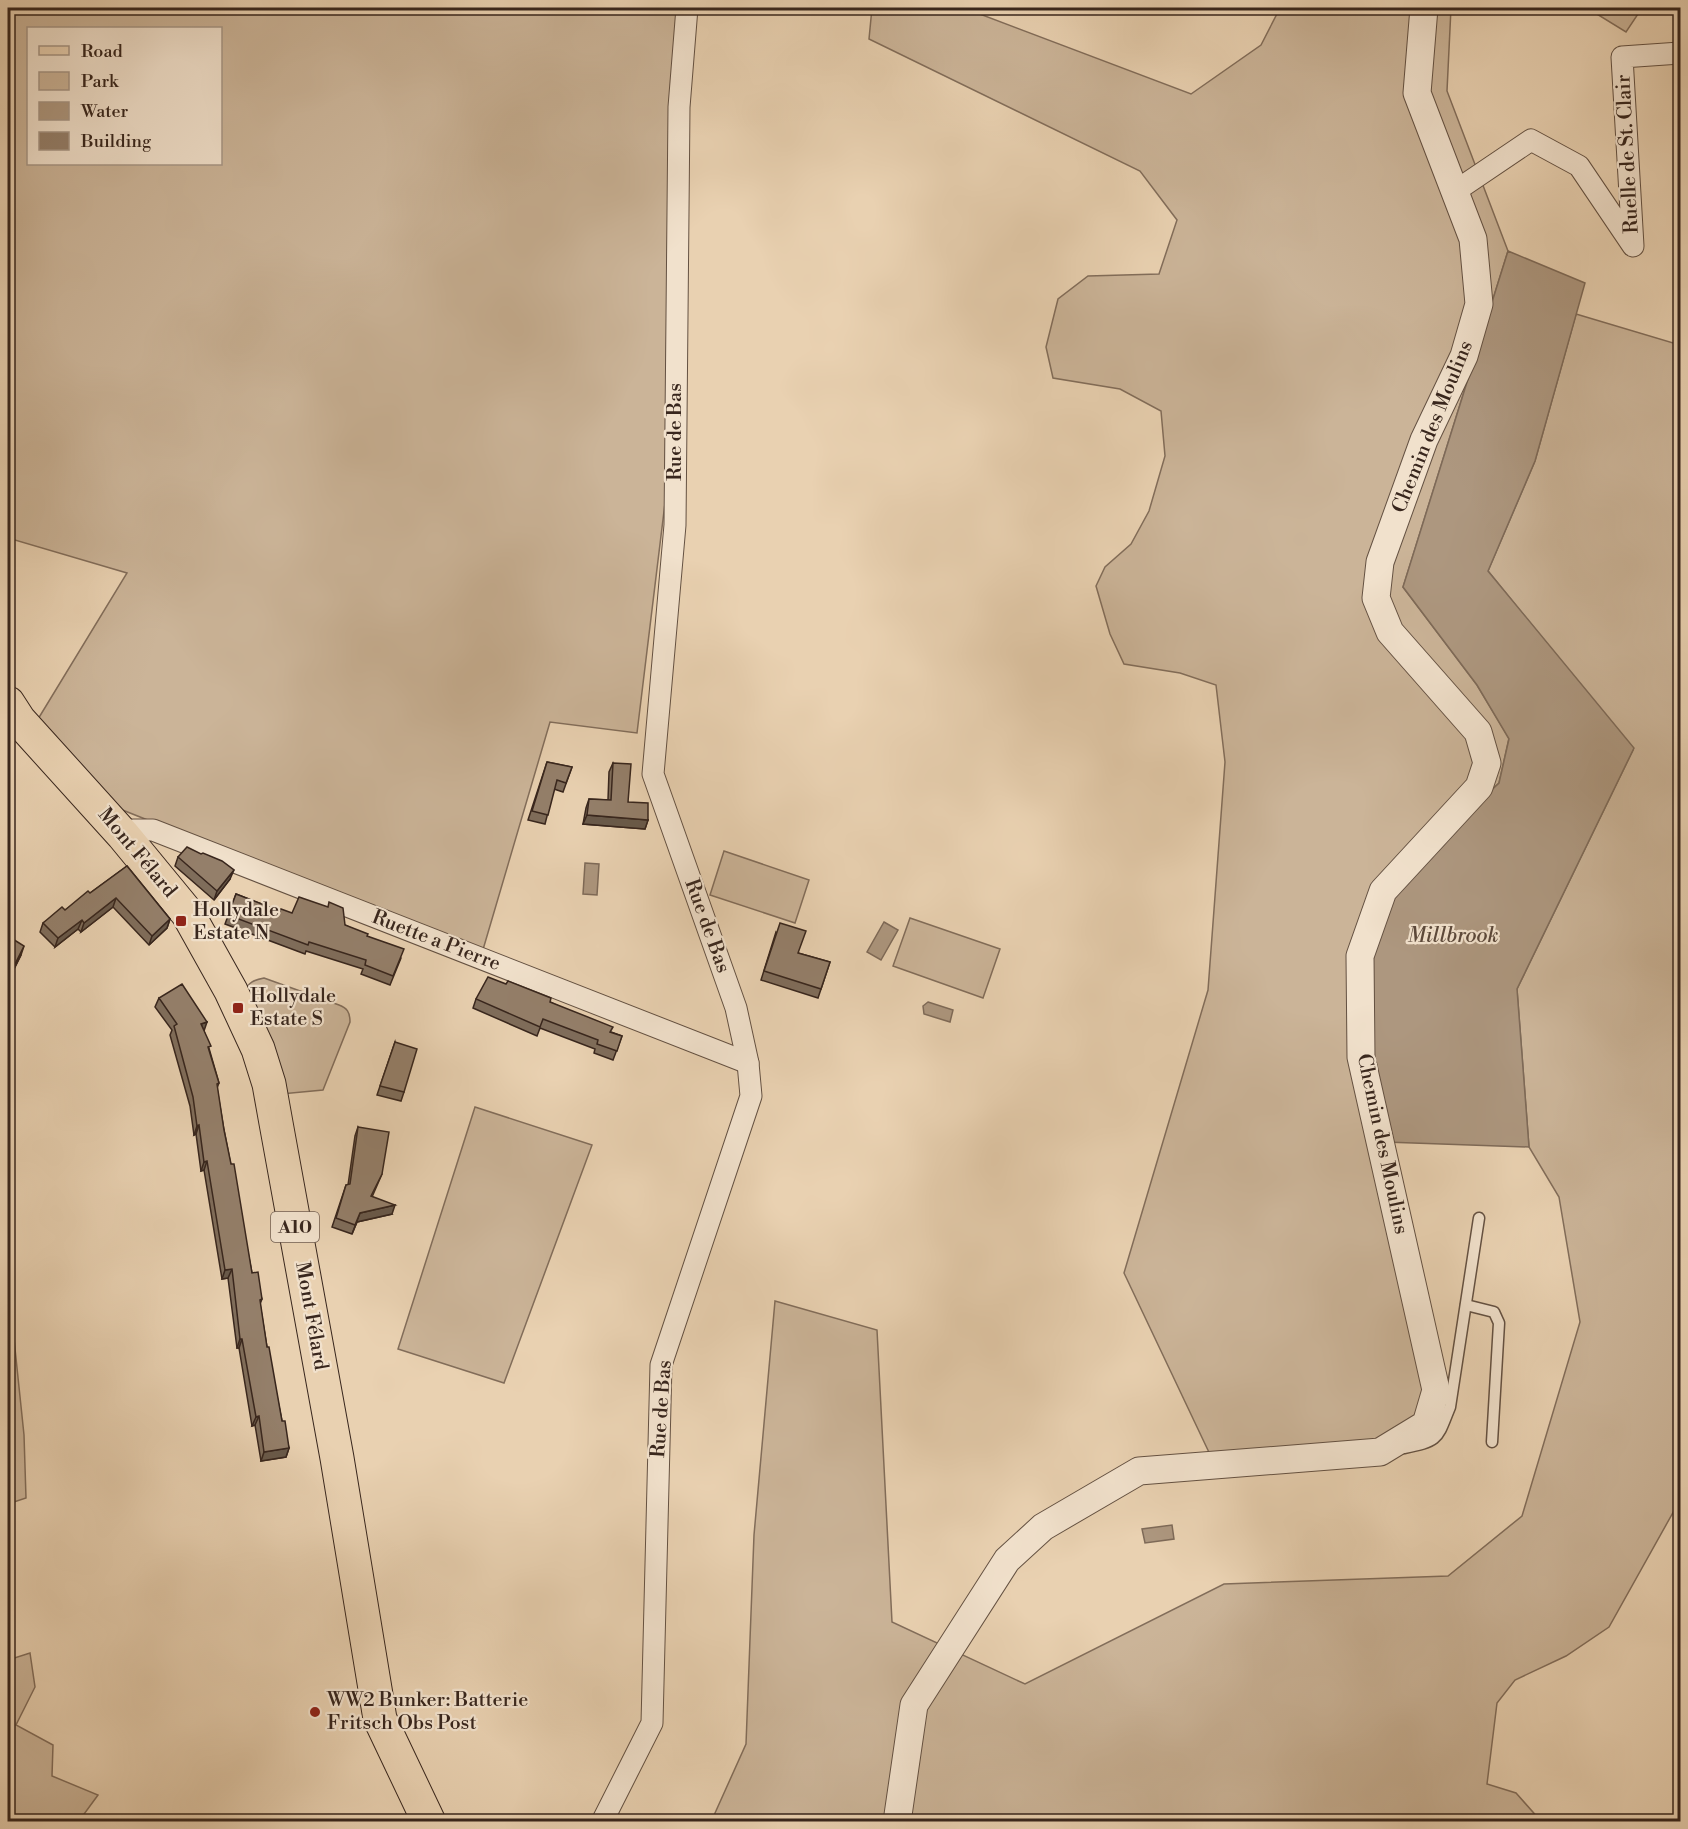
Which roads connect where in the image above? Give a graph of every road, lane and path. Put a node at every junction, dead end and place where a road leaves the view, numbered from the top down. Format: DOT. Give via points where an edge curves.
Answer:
graph roads {
  1 [pos="687,8"];
  2 [pos="1424,8"];
  3 [pos="1680,53"];
  4 [pos="1455,192"];
  5 [pos="8,703"];
  6 [pos="123,835"];
  7 [pos="748,1063"];
  8 [pos="1479,1218"];
  9 [pos="1466,1305"];
  10 [pos="1492,1442"];
  11 [pos="1380,1452"];
  12 [pos="429,1821"];
  13 [pos="602,1821"];
  14 [pos="897,1821"];
  1 -- 7 [label="street, Rue de Bas" via="679,107 675,525 653,774 736,1008"];
  2 -- 4 [label="street, Chemin des Moulins" via="1417,93"];
  3 -- 4 [label="street, Ruelle de St. Clair" via="1622,57 1633,246 1579,166 1530,140"];
  4 -- 11 [label="street, Chemin des Moulins" via="1473,239 1479,304 1464,356 1424,440 1380,562 1376,598 1390,632 1478,732 1487,763 1479,787 1383,891 1360,956 1361,1058 1436,1390 1426,1424"];
  5 -- 6 [label="main road, Mont Félard / A10"];
  6 -- 7 [label="street, Ruette a Pierre" via="133,830 153,830"];
  6 -- 12 [label="main road, Mont Félard / A10" via="188,914 203,939 258,1049 269,1083 380,1719"];
  7 -- 13 [label="street, Rue de Bas" via="751,1096 661,1365 652,1723"];
  8 -- 9 [label="lane"];
  9 -- 10 [label="lane" via="1494,1312 1499,1323"];
  9 -- 11 [label="lane" via="1450,1407 1439,1436 1425,1444"];
  11 -- 14 [label="street, Chemin des Moulins" via="1139,1471 1043,1527 1007,1560 914,1705"];
}
